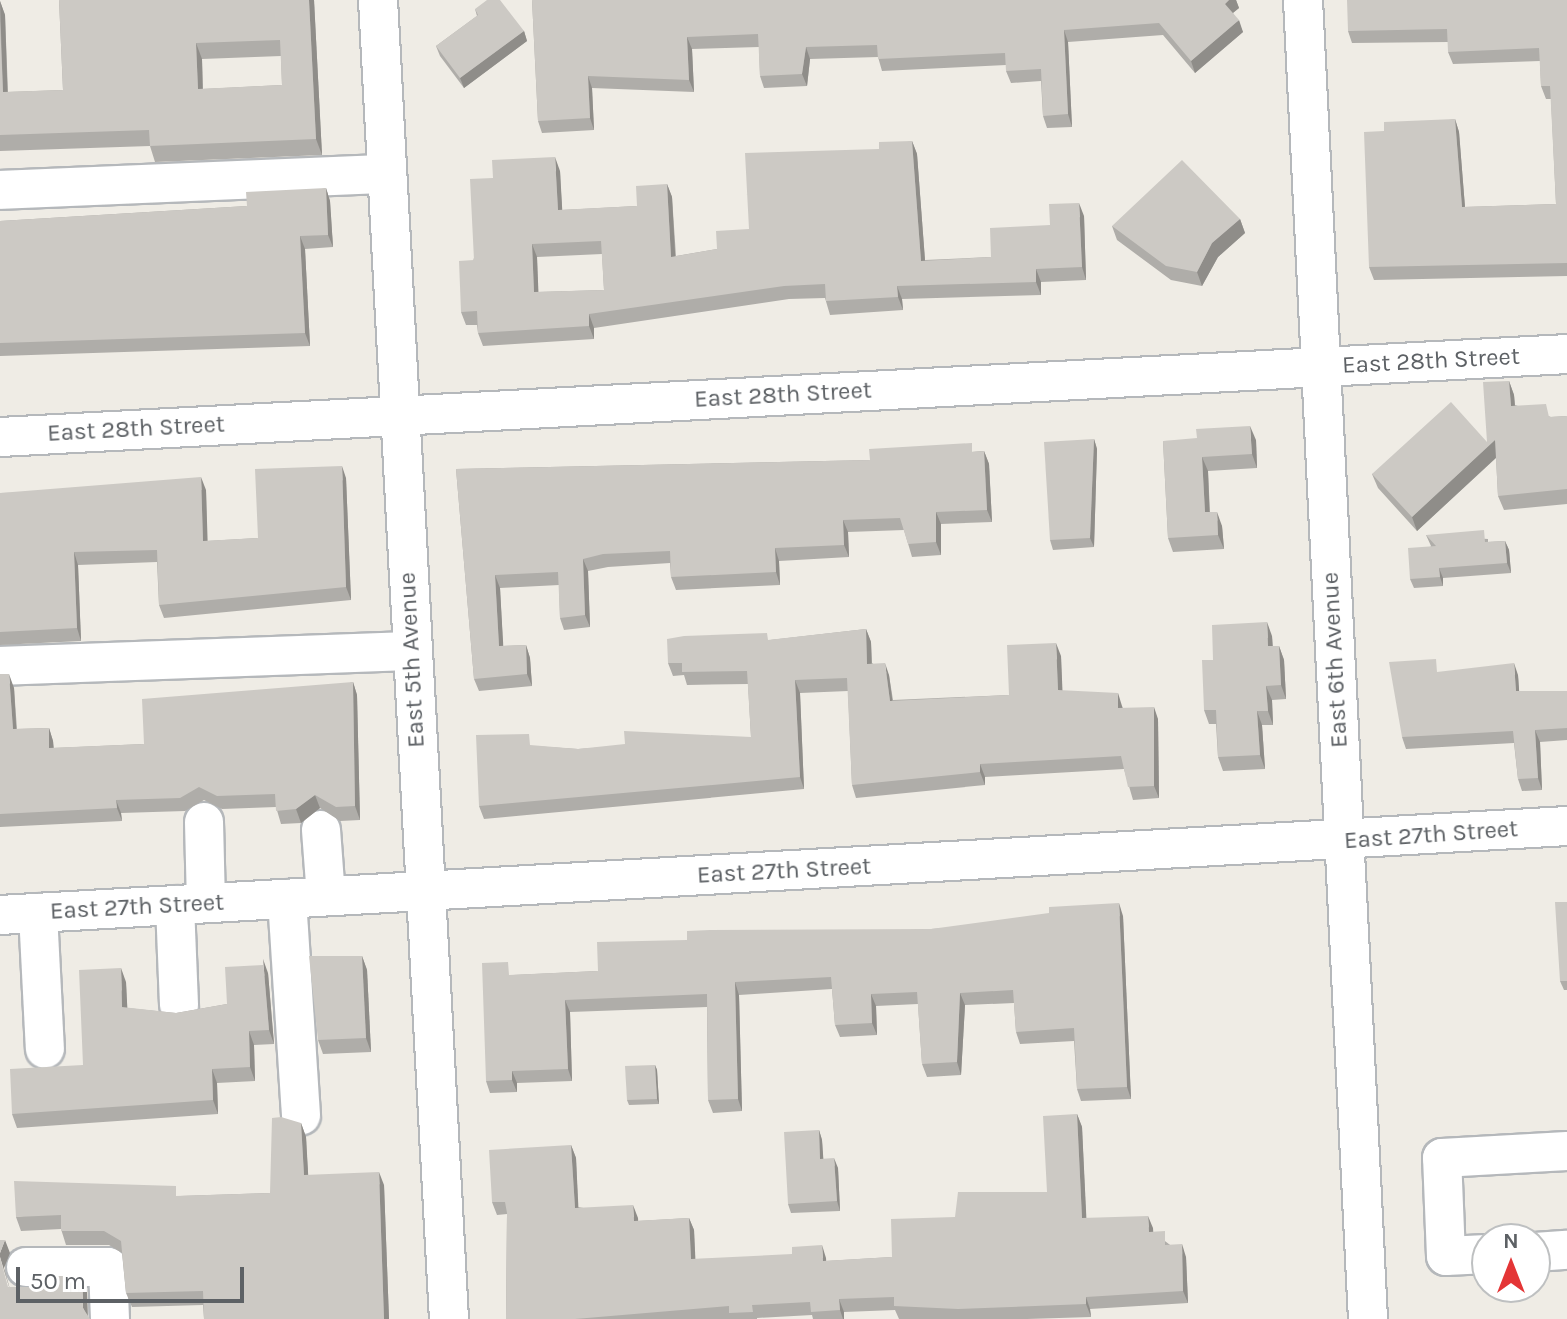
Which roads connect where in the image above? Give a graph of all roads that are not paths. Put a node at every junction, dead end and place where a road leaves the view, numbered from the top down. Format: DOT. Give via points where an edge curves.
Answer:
graph roads {
  1 [pos="378,0"];
  2 [pos="1303,0"];
  3 [pos="387,174"];
  4 [pos="0,190"];
  5 [pos="1567,354"];
  6 [pos="1321,367"];
  7 [pos="399,415"];
  8 [pos="0,437"];
  9 [pos="411,651"];
  10 [pos="0,666"];
  11 [pos="204,822"];
  12 [pos="1567,826"];
  13 [pos="321,830"];
  14 [pos="1344,841"];
  15 [pos="423,891"];
  16 [pos="326,896"];
  17 [pos="287,899"];
  18 [pos="190,904"];
  19 [pos="38,913"];
  20 [pos="0,915"];
  21 [pos="179,1005"];
  22 [pos="45,1049"];
  23 [pos="301,1116"];
  24 [pos="1567,1151"];
  25 [pos="1471,1255"];
  26 [pos="26,1267"];
  27 [pos="110,1319"];
  28 [pos="449,1319"];
  29 [pos="1368,1319"];
  1 -- 3 [label="street, East 5th Avenue"];
  2 -- 6 [label="street, East 6th Avenue"];
  3 -- 4 [label="street"];
  3 -- 7 [label="street, East 5th Avenue"];
  5 -- 6 [label="street, East 28th Street"];
  6 -- 7 [label="street, East 28th Street"];
  6 -- 14 [label="street, East 6th Avenue"];
  7 -- 8 [label="street, East 28th Street"];
  7 -- 9 [label="street, East 5th Avenue"];
  9 -- 10 [label="street"];
  9 -- 15 [label="street, East 5th Avenue"];
  11 -- 18 [label="street"];
  12 -- 14 [label="street, East 27th Street"];
  13 -- 16 [label="street"];
  14 -- 15 [label="street, East 27th Street"];
  14 -- 29 [label="street, East 6th Avenue"];
  15 -- 16 [label="street, East 27th Street"];
  15 -- 28 [label="street, East 5th Avenue"];
  16 -- 17 [label="street, East 27th Street"];
  17 -- 18 [label="street, East 27th Street"];
  17 -- 23 [label="street"];
  18 -- 19 [label="street, East 27th Street"];
  18 -- 21 [label="street"];
  19 -- 20 [label="street, East 27th Street"];
  19 -- 22 [label="street"];
  24 -- 25 [label="street" via="1442,1158 1446,1256"];
  26 -- 27 [label="street" via="108,1267"];
}
